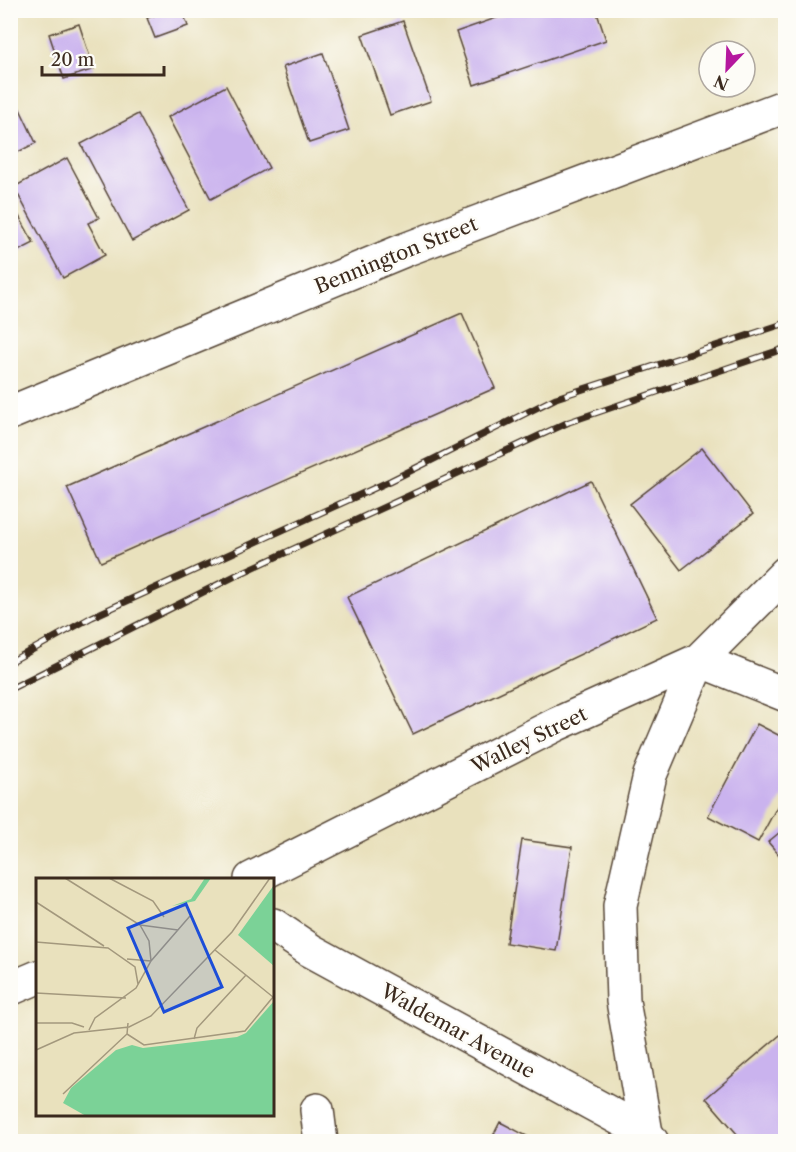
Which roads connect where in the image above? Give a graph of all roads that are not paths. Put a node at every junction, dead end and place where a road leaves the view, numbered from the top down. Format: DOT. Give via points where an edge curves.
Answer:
graph roads {
  1 [pos="786,106"];
  2 [pos="10,413"];
  3 [pos="786,573"];
  4 [pos="699,660"];
  5 [pos="786,695"];
  6 [pos="253,878"];
  7 [pos="274,926"];
  8 [pos="317,1110"];
  9 [pos="649,1137"];
  10 [pos="321,1142"];
  1 -- 2 [label="street, Bennington Street" via="407,249"];
  3 -- 4 [label="street, Walley Street"];
  4 -- 5 [label="street"];
  4 -- 6 [label="street, Walley Street" via="557,724"];
  4 -- 9 [label="street, Waldemar Avenue" via="650,775 620,906 623,1001"];
  7 -- 9 [label="street, Waldemar Avenue" via="310,950"];
  8 -- 10 [label="street"];
}
